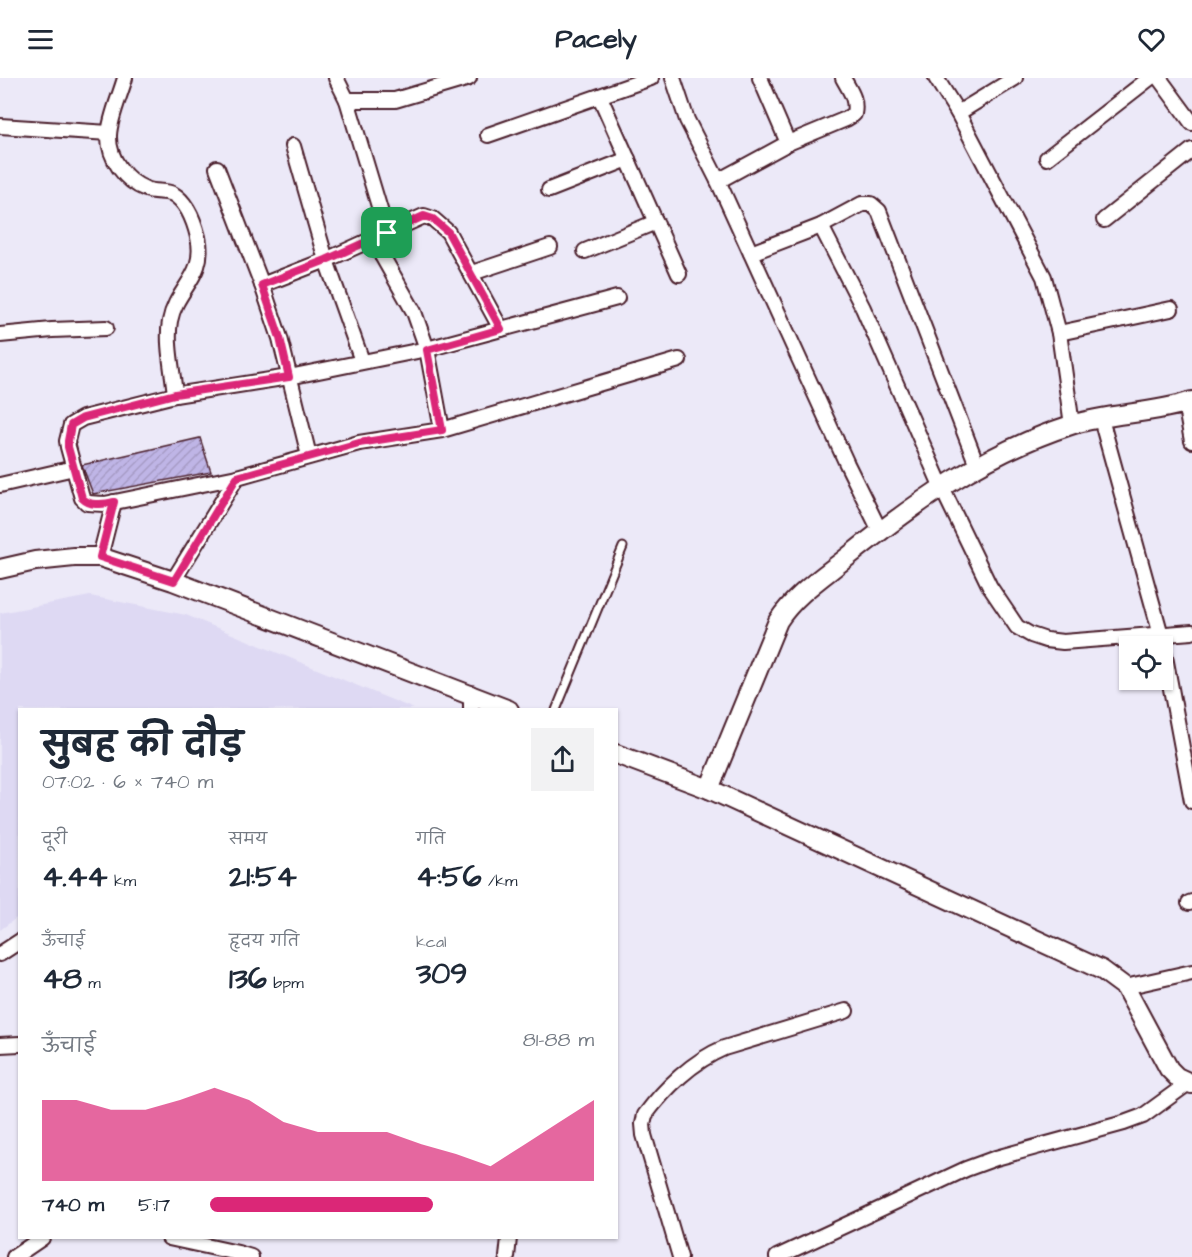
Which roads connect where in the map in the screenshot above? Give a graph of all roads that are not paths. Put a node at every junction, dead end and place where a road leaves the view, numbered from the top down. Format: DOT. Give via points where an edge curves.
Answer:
graph roads {
  1 [pos="125,78"];
  2 [pos="336,78"];
  3 [pos="470,78"];
  4 [pos="651,78"];
  5 [pos="673,78"];
  6 [pos="760,78"];
  7 [pos="843,78"];
  8 [pos="936,78"];
  9 [pos="1015,78"];
  10 [pos="1150,78"];
  11 [pos="1159,78"];
  12 [pos="600,97"];
  13 [pos="347,100"];
  14 [pos="958,113"];
  15 [pos="1192,123"];
  16 [pos="0,126"];
  17 [pos="109,133"];
  18 [pos="488,135"];
  19 [pos="788,143"];
  20 [pos="293,146"];
  21 [pos="1192,150"];
  22 [pos="1047,158"];
  23 [pos="628,159"];
  24 [pos="217,168"];
  25 [pos="718,181"];
  26 [pos="549,190"];
  27 [pos="1104,220"];
  28 [pos="656,222"];
  29 [pos="821,226"];
  30 [pos="387,233"];
  31 [pos="372,238"];
  32 [pos="550,247"];
  33 [pos="585,251"];
  34 [pos="751,253"];
  35 [pos="326,260"];
  36 [pos="472,273"];
  37 [pos="679,274"];
  38 [pos="262,285"];
  39 [pos="616,298"];
  40 [pos="1171,309"];
  41 [pos="106,328"];
  42 [pos="501,329"];
  43 [pos="1059,333"];
  44 [pos="0,335"];
  45 [pos="427,350"];
  46 [pos="679,360"];
  47 [pos="362,361"];
  48 [pos="289,377"];
  49 [pos="175,394"];
  50 [pos="1188,402"];
  51 [pos="1101,419"];
  52 [pos="1072,425"];
  53 [pos="442,430"];
  54 [pos="1192,441"];
  55 [pos="309,456"];
  56 [pos="977,465"];
  57 [pos="74,468"];
  58 [pos="237,477"];
  59 [pos="0,485"];
  60 [pos="942,488"];
  61 [pos="114,502"];
  62 [pos="877,534"];
  63 [pos="623,547"];
  64 [pos="100,557"];
  65 [pos="0,570"];
  66 [pos="174,581"];
  67 [pos="1192,632"];
  68 [pos="1161,635"];
  69 [pos="471,701"];
  70 [pos="501,708"];
  71 [pos="557,708"];
  72 [pos="618,755"];
  73 [pos="709,789"];
  74 [pos="1192,801"];
  75 [pos="18,941"];
  76 [pos="0,954"];
  77 [pos="1192,972"];
  78 [pos="1125,987"];
  79 [pos="846,1011"];
  80 [pos="18,1044"];
  81 [pos="0,1045"];
  82 [pos="1190,1084"];
  83 [pos="41,1239"];
  84 [pos="174,1239"];
  85 [pos="509,1239"];
  86 [pos="14,1257"];
  87 [pos="250,1257"];
  88 [pos="507,1257"];
  89 [pos="680,1257"];
  90 [pos="777,1257"];
  1 -- 17 [label="street"];
  2 -- 13 [label="street"];
  3 -- 13 [label="street" via="395,100"];
  4 -- 12 [label="street"];
  5 -- 25 [label="street" via="682,109"];
  6 -- 19 [label="street"];
  7 -- 19 [label="street" via="854,96 854,114"];
  8 -- 14 [label="street"];
  9 -- 14 [label="street"];
  10 -- 22 [label="street"];
  11 -- 15 [label="street"];
  12 -- 18 [label="street"];
  12 -- 23 [label="street"];
  13 -- 30 [label="street"];
  14 -- 43 [label="street" via="1044,277"];
  16 -- 17 [label="street"];
  17 -- 49 [label="street" via="111,155 117,164 146,190 171,193 182,202 198,237 199,265 170,319"];
  19 -- 25 [label="street"];
  20 -- 35 [label="street"];
  21 -- 27 [label="street"];
  23 -- 26 [label="street"];
  23 -- 28 [label="street"];
  24 -- 38 [label="street"];
  25 -- 34 [label="street"];
  28 -- 33 [label="street"];
  28 -- 37 [label="street"];
  29 -- 34 [label="street"];
  29 -- 56 [label="street" via="861,204 871,204 879,211"];
  29 -- 60 [label="street" via="863,308"];
  30 -- 31 [label="street"];
  30 -- 36 [label="street" via="424,216 433,219 448,232"];
  31 -- 35 [label="street"];
  31 -- 45 [label="street" via="414,312"];
  32 -- 36 [label="street"];
  34 -- 62 [label="street"];
  35 -- 38 [label="street"];
  35 -- 47 [label="street"];
  36 -- 42 [label="street"];
  38 -- 48 [label="street"];
  39 -- 42 [label="street"];
  40 -- 43 [label="street"];
  41 -- 44 [label="street"];
  42 -- 45 [label="street"];
  43 -- 52 [label="street"];
  45 -- 47 [label="street"];
  45 -- 53 [label="street"];
  46 -- 53 [label="street"];
  47 -- 48 [label="street"];
  48 -- 49 [label="street"];
  48 -- 55 [label="street"];
  49 -- 57 [label="street" via="75,421 69,429 68,441"];
  50 -- 51 [label="street"];
  50 -- 54 [label="street"];
  51 -- 52 [label="street"];
  51 -- 68 [label="street"];
  52 -- 56 [label="street"];
  53 -- 55 [label="street" via="359,443"];
  55 -- 58 [label="street"];
  56 -- 60 [label="street"];
  57 -- 59 [label="street"];
  57 -- 61 [label="street" via="87,503"];
  58 -- 61 [label="street"];
  58 -- 66 [label="street"];
  60 -- 62 [label="street"];
  60 -- 68 [label="street" via="990,587 1017,627 1046,640 1063,642"];
  61 -- 64 [label="street"];
  62 -- 73 [label="street" via="787,607"];
  63 -- 71 [label="lane"];
  64 -- 65 [label="street" via="35,561"];
  64 -- 66 [label="street"];
  66 -- 69 [label="street"];
  67 -- 68 [label="street"];
  68 -- 74 [label="street"];
  69 -- 70 [label="street"];
  72 -- 73 [label="street"];
  73 -- 78 [label="street" via="1102,970"];
  75 -- 76 [label="street"];
  77 -- 78 [label="street"];
  78 -- 82 [label="street" via="1169,1069"];
  79 -- 89 [label="street" via="705,1056 645,1115 644,1135"];
  80 -- 81 [label="street"];
  82 -- 90 [label="street" via="1143,1116 966,1169"];
  83 -- 86 [label="street"];
  84 -- 87 [label="street"];
  85 -- 88 [label="street"];
}
